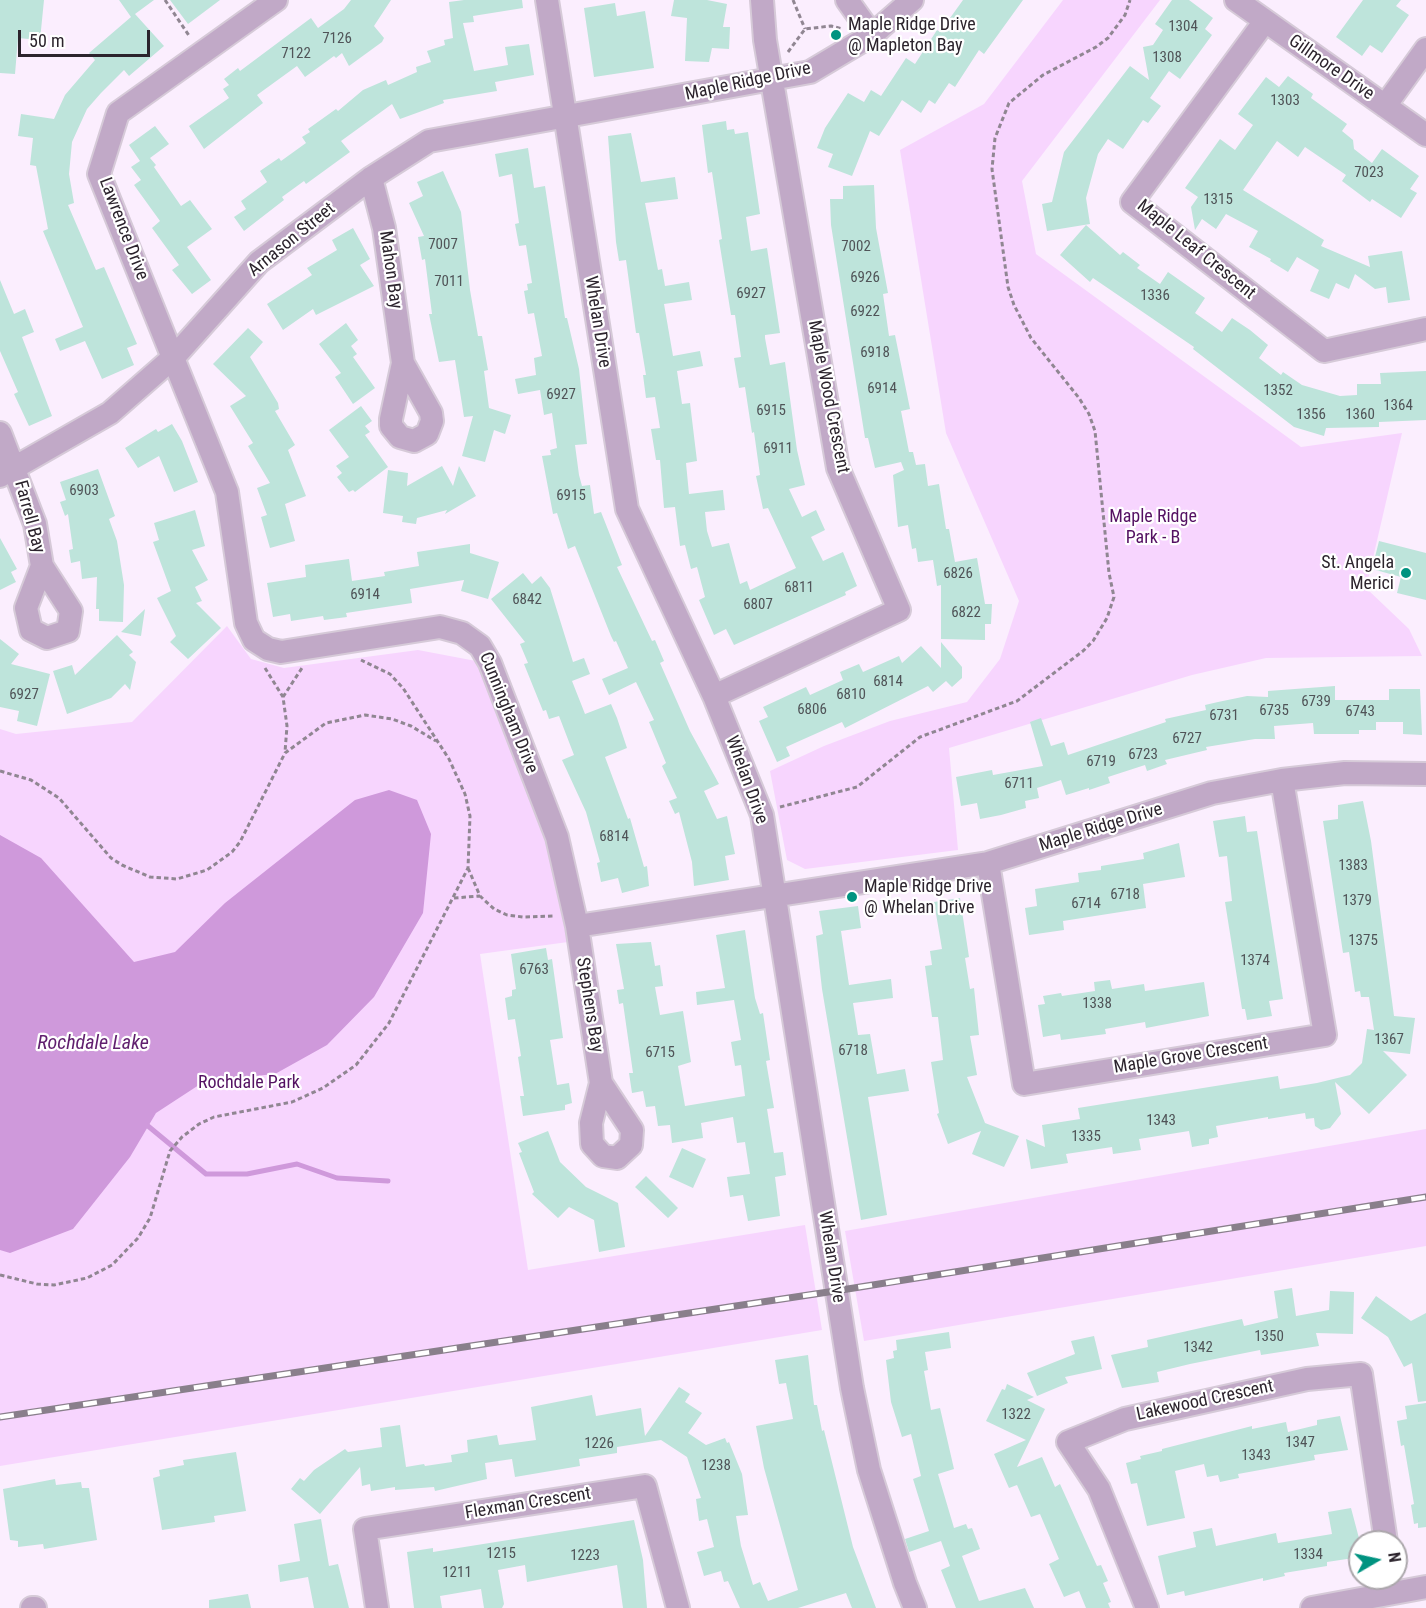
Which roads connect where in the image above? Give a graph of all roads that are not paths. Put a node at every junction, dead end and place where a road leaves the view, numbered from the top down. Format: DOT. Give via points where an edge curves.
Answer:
graph roads {
  1 [pos="276,0"];
  2 [pos="547,0"];
  3 [pos="762,0"];
  4 [pos="847,0"];
  5 [pos="912,0"];
  6 [pos="1236,0"];
  7 [pos="1265,21"];
  8 [pos="872,35"];
  9 [pos="1426,49"];
  10 [pos="772,80"];
  11 [pos="1385,106"];
  12 [pos="565,117"];
  13 [pos="1426,135"];
  14 [pos="371,178"];
  15 [pos="1426,329"];
  16 [pos="175,356"];
  17 [pos="403,363"];
  18 [pos="0,433"];
  19 [pos="8,472"];
  20 [pos="42,566"];
  21 [pos="714,696"];
  22 [pos="1426,774"];
  23 [pos="1282,780"];
  24 [pos="988,863"];
  25 [pos="776,897"];
  26 [pos="575,919"];
  27 [pos="601,1083"];
  28 [pos="1384,1530"];
  29 [pos="1426,1587"];
  30 [pos="1393,1593"];
  31 [pos="377,1608"];
  32 [pos="678,1608"];
  33 [pos="915,1608"];
  34 [pos="1147,1608"];
  35 [pos="1312,1608"];
  1 -- 16 [label="street, Lawrence Drive" via="118,112 99,174"];
  2 -- 12 [label="street, Whelan Drive"];
  3 -- 10 [label="street"];
  4 -- 8 [label="street"];
  5 -- 8 [label="street, Maple Ridge Drive"];
  6 -- 7 [label="street, Gillmore Drive"];
  7 -- 11 [label="street, Gillmore Drive"];
  7 -- 15 [label="street, Maple Leaf Crescent" via="1132,202 1324,351"];
  8 -- 10 [label="street, Maple Ridge Drive" via="810,72"];
  9 -- 11 [label="street"];
  10 -- 12 [label="street, Maple Ridge Drive"];
  10 -- 21 [label="street, Maple Wood Crescent" via="838,468 899,610"];
  11 -- 13 [label="street, Gillmore Drive"];
  12 -- 14 [label="street, Arnason Street" via="429,141"];
  12 -- 21 [label="street, Whelan Drive" via="627,509"];
  14 -- 16 [label="street, Arnason Street" via="259,262"];
  14 -- 17 [label="street, Mahon Bay" via="384,228"];
  16 -- 19 [label="street, Arnason Street" via="110,413"];
  16 -- 26 [label="street, Cunningham Drive" via="227,492 246,623 254,640 281,652 440,627 462,633 480,646 490,663 556,837"];
  18 -- 19 [label="street, Farrell Bay"];
  19 -- 20 [label="street, Farrell Bay" via="35,524"];
  21 -- 25 [label="street, Whelan Drive" via="762,815"];
  22 -- 23 [label="street, Maple Ridge Drive" via="1345,773"];
  23 -- 24 [label="street, Maple Ridge Drive" via="1212,793"];
  23 -- 24 [label="street, Maple Grove Crescent" via="1325,1035 1024,1084"];
  24 -- 25 [label="street, Maple Ridge Drive"];
  25 -- 26 [label="street"];
  25 -- 33 [label="street, Whelan Drive" via="852,1388 869,1470"];
  26 -- 27 [label="street, Stephens Bay"];
  28 -- 34 [label="street, Lakewood Crescent" via="1361,1374 1307,1379 1125,1419 1068,1442 1098,1489"];
  29 -- 30 [label="street"];
  30 -- 35 [label="street"];
  31 -- 32 [label="street, Flexman Crescent" via="364,1530 645,1486"];
}
